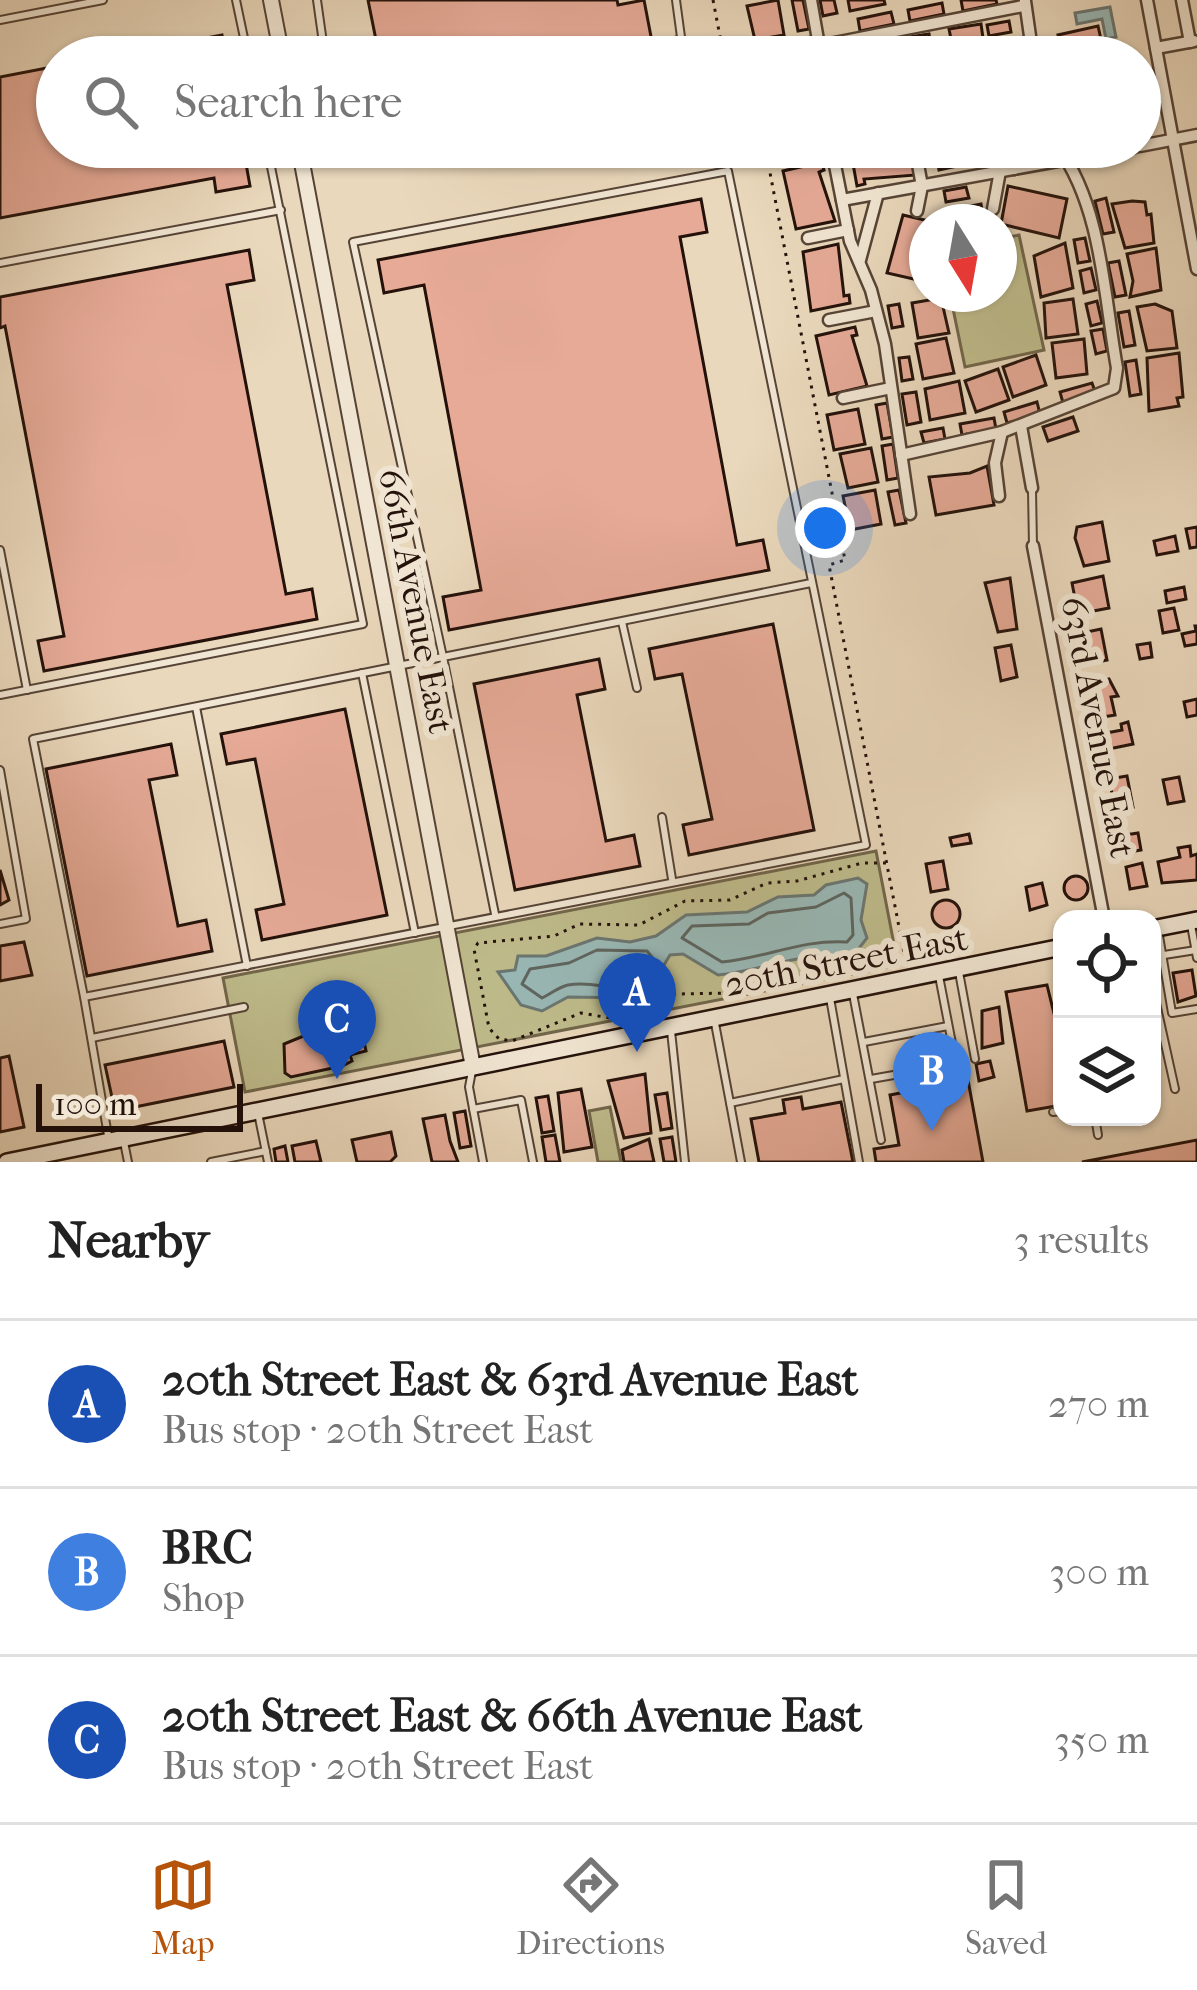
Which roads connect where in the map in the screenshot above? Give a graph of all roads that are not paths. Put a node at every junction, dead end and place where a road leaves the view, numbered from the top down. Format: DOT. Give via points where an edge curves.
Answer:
graph roads {
  1 [pos="103,0"];
  2 [pos="236,0"];
  3 [pos="271,0"];
  4 [pos="317,0"];
  5 [pos="676,0"];
  6 [pos="811,0"];
  7 [pos="1147,0"];
  8 [pos="1182,0"];
  9 [pos="1024,3"];
  10 [pos="0,20"];
  11 [pos="244,36"];
  12 [pos="278,36"];
  13 [pos="322,36"];
  14 [pos="681,36"];
  15 [pos="817,36"];
  16 [pos="887,36"];
  17 [pos="1030,36"];
  18 [pos="1154,36"];
  19 [pos="1194,41"];
  20 [pos="1161,47"];
  21 [pos="1161,77"];
  22 [pos="1197,135"];
  23 [pos="1172,140"];
  24 [pos="1161,142"];
  25 [pos="272,168"];
  26 [pos="303,168"];
  27 [pos="836,168"];
  28 [pos="919,168"];
  29 [pos="1018,168"];
  30 [pos="1071,168"];
  31 [pos="1007,170"];
  32 [pos="922,186"];
  33 [pos="878,194"];
  34 [pos="842,200"];
  35 [pos="918,204"];
  36 [pos="995,204"];
  37 [pos="281,210"];
  38 [pos="848,230"];
  39 [pos="808,238"];
  40 [pos="859,262"];
  41 [pos="0,263"];
  42 [pos="1197,269"];
  43 [pos="877,311"];
  44 [pos="829,320"];
  45 [pos="891,388"];
  46 [pos="843,398"];
  47 [pos="1021,426"];
  48 [pos="1002,432"];
  49 [pos="901,455"];
  50 [pos="1032,488"];
  51 [pos="999,496"];
  52 [pos="910,514"];
  53 [pos="1034,546"];
  54 [pos="0,550"];
  55 [pos="811,583"];
  56 [pos="622,622"];
  57 [pos="442,657"];
  58 [pos="398,666"];
  59 [pos="362,673"];
  60 [pos="637,688"];
  61 [pos="27,690"];
  62 [pos="0,695"];
  63 [pos="196,706"];
  64 [pos="0,770"];
  65 [pos="662,817"];
  66 [pos="672,879"];
  67 [pos="1102,910"];
  68 [pos="495,914"];
  69 [pos="1194,921"];
  70 [pos="0,924"];
  71 [pos="448,927"];
  72 [pos="1161,927"];
  73 [pos="415,933"];
  74 [pos="1053,949"];
  75 [pos="1161,952"];
  76 [pos="1196,954"];
  77 [pos="1162,956"];
  78 [pos="247,966"];
  79 [pos="959,968"];
  80 [pos="939,972"];
  81 [pos="852,990"];
  82 [pos="829,995"];
  83 [pos="84,997"];
  84 [pos="244,1007"];
  85 [pos="1197,1009"];
  86 [pos="714,1018"];
  87 [pos="1159,1018"];
  88 [pos="948,1026"];
  89 [pos="670,1027"];
  90 [pos="92,1038"];
  91 [pos="864,1042"];
  92 [pos="975,1059"];
  93 [pos="473,1067"];
  94 [pos="844,1079"];
  95 [pos="871,1079"];
  96 [pos="1175,1089"];
  97 [pos="730,1103"];
  98 [pos="473,1109"];
  99 [pos="258,1111"];
  100 [pos="1096,1126"];
  101 [pos="1098,1135"];
  102 [pos="116,1140"];
  103 [pos="881,1140"];
  104 [pos="266,1151"];
  105 [pos="7,1162"];
  106 [pos="128,1162"];
  107 [pos="211,1162"];
  108 [pos="268,1162"];
  109 [pos="483,1162"];
  110 [pos="533,1162"];
  111 [pos="685,1162"];
  112 [pos="741,1162"];
  113 [pos="859,1162"];
  1 -- 10 [label="lane"];
  2 -- 11 [label="lane"];
  3 -- 12 [label="street"];
  4 -- 13 [label="lane"];
  5 -- 14 [label="lane"];
  6 -- 15 [label="street"];
  7 -- 18 [label="street"];
  8 -- 19 [label="street"];
  9 -- 16 [label="street"];
  9 -- 17 [label="street"];
  19 -- 20 [label="street"];
  21 -- 23 [label="street"];
  22 -- 23 [label="street"];
  23 -- 24 [label="street"];
  23 -- 42 [label="street"];
  25 -- 37 [label="lane"];
  26 -- 58 [label="street, 66th Avenue East"];
  27 -- 34 [label="street"];
  28 -- 32 [label="street"];
  29 -- 31 [label="street"];
  30 -- 47 [label="street" via="1089,210 1117,382 1105,396"];
  31 -- 32 [label="street"];
  31 -- 36 [label="street"];
  32 -- 33 [label="street"];
  32 -- 35 [label="street"];
  33 -- 34 [label="street"];
  33 -- 40 [label="street"];
  34 -- 38 [label="street"];
  37 -- 41 [label="lane"];
  37 -- 61 [label="lane" via="363,625"];
  38 -- 39 [label="street"];
  38 -- 40 [label="street"];
  40 -- 43 [label="street"];
  43 -- 44 [label="street"];
  43 -- 45 [label="street"];
  45 -- 46 [label="street"];
  45 -- 49 [label="street"];
  47 -- 48 [label="street"];
  47 -- 50 [label="street"];
  48 -- 49 [label="street"];
  48 -- 51 [label="street" via="994,463"];
  49 -- 52 [label="street"];
  50 -- 53 [label="lane"];
  53 -- 67 [label="street, 63rd Avenue East"];
  54 -- 61 [label="lane"];
  55 -- 56 [label="lane"];
  55 -- 57 [label="lane" via="728,171 352,242"];
  55 -- 66 [label="lane" via="866,845"];
  56 -- 57 [label="lane"];
  56 -- 60 [label="lane"];
  57 -- 58 [label="lane"];
  57 -- 68 [label="lane"];
  58 -- 59 [label="lane"];
  58 -- 71 [label="street, 66th Avenue East"];
  59 -- 63 [label="lane"];
  59 -- 73 [label="lane"];
  61 -- 62 [label="lane"];
  63 -- 78 [label="lane"];
  63 -- 83 [label="lane" via="33,740"];
  64 -- 70 [label="lane" via="26,919"];
  65 -- 66 [label="lane"];
  66 -- 68 [label="lane"];
  68 -- 71 [label="lane"];
  69 -- 72 [label="main road"];
  69 -- 76 [label="lane"];
  71 -- 73 [label="lane"];
  71 -- 93 [label="street, 66th Avenue East"];
  73 -- 78 [label="lane"];
  74 -- 79 [label="main road, 20th Street East"];
  75 -- 77 [label="lane"];
  76 -- 77 [label="lane"];
  77 -- 85 [label="lane" via="1172,1013"];
  78 -- 83 [label="lane"];
  79 -- 80 [label="main road, 20th Street East"];
  79 -- 92 [label="lane"];
  80 -- 81 [label="main road, 20th Street East"];
  80 -- 88 [label="lane"];
  81 -- 82 [label="main road, 20th Street East"];
  81 -- 91 [label="lane"];
  82 -- 86 [label="main road, 20th Street East"];
  82 -- 94 [label="lane"];
  83 -- 90 [label="lane"];
  84 -- 90 [label="lane"];
  86 -- 89 [label="main road, 20th Street East"];
  86 -- 97 [label="lane"];
  87 -- 96 [label="lane"];
  88 -- 91 [label="lane"];
  88 -- 95 [label="lane" via="956,1064"];
  89 -- 93 [label="main road, 20th Street East"];
  89 -- 111 [label="lane"];
  90 -- 102 [label="lane"];
  91 -- 95 [label="lane"];
  93 -- 98 [label="lane"];
  93 -- 99 [label="main road, 20th Street East"];
  94 -- 97 [label="lane"];
  94 -- 113 [label="lane"];
  95 -- 103 [label="lane"];
  97 -- 112 [label="lane"];
  98 -- 109 [label="lane"];
  98 -- 110 [label="lane" via="521,1100"];
  99 -- 102 [label="main road, 20th Street East"];
  99 -- 104 [label="lane"];
  100 -- 101 [label="lane"];
  102 -- 105 [label="main road, 20th Street East"];
  102 -- 106 [label="lane"];
  104 -- 107 [label="lane"];
  104 -- 108 [label="lane"];
}
